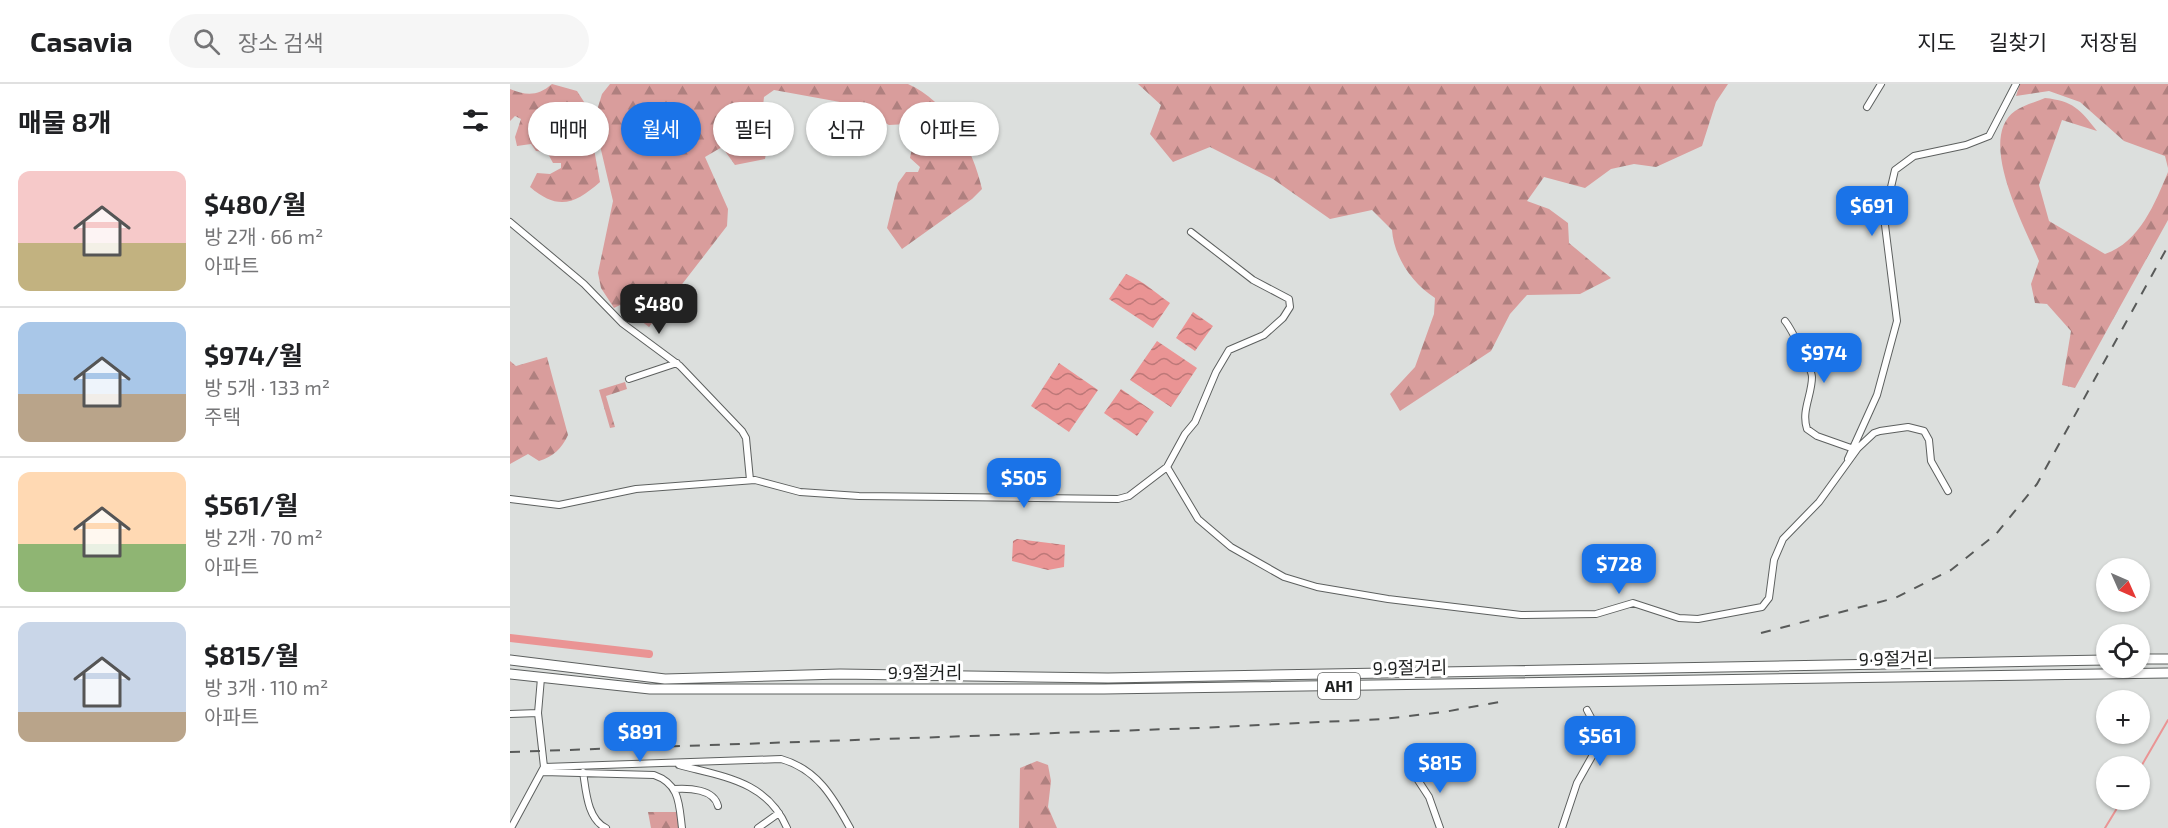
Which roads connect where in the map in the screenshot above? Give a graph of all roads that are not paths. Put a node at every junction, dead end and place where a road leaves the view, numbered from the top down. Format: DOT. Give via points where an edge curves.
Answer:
graph roads {
  1 [pos="1881,84"];
  2 [pos="2016,84"];
  3 [pos="1867,107"];
  4 [pos="510,222"];
  5 [pos="1191,232"];
  6 [pos="1785,321"];
  7 [pos="677,363"];
  8 [pos="629,379"];
  9 [pos="1851,448"];
  10 [pos="1847,463"];
  11 [pos="1167,467"];
  12 [pos="750,480"];
  13 [pos="1948,491"];
  14 [pos="510,499"];
  15 [pos="2150,659"];
  16 [pos="2168,659"];
  17 [pos="510,660"];
  18 [pos="2096,660"];
  19 [pos="2168,673"];
  20 [pos="510,674"];
  21 [pos="541,678"];
  22 [pos="1587,710"];
  23 [pos="538,712"];
  24 [pos="510,714"];
  25 [pos="673,763"];
  26 [pos="543,770"];
  27 [pos="584,772"];
  28 [pos="1414,774"];
  29 [pos="674,789"];
  30 [pos="718,806"];
  31 [pos="779,813"];
  32 [pos="511,828"];
  33 [pos="606,828"];
  34 [pos="682,828"];
  35 [pos="758,828"];
  36 [pos="787,828"];
  37 [pos="850,828"];
  38 [pos="1440,828"];
  39 [pos="1563,828"];
  1 -- 3 [label="street"];
  2 -- 9 [label="street" via="1989,136 1914,156 1896,170 1884,217 1897,321 1877,395"];
  4 -- 7 [label="street" via="584,284 622,322"];
  5 -- 11 [label="street" via="1253,280 1284,295 1291,303 1283,318 1264,335 1229,350 1195,422"];
  6 -- 9 [label="street" via="1812,375 1805,411 1807,429"];
  7 -- 8 [label="street"];
  7 -- 12 [label="street" via="742,431"];
  9 -- 10 [label="street"];
  10 -- 11 [label="street" via="1819,502 1783,538 1774,560 1772,588 1766,603 1744,612 1698,619 1678,618 1633,603 1596,614 1521,615 1317,587 1284,577 1231,547 1198,519"];
  10 -- 13 [label="street" via="1874,433 1918,428 1927,434 1931,461"];
  11 -- 12 [label="street" via="1129,496 1118,499 860,496 800,492"];
  12 -- 14 [label="street" via="636,489 560,505"];
  15 -- 16 [label="highway"];
  17 -- 18 [label="highway, 9·9절거리 / AH1" via="665,679 840,674 1108,678"];
  19 -- 21 [label="highway, 9·9절거리 / AH1" via="1104,689 650,689"];
  20 -- 21 [label="highway, 9·9절거리 / AH1"];
  21 -- 23 [label="street"];
  22 -- 39 [label="street" via="1599,744 1577,783"];
  23 -- 24 [label="street"];
  23 -- 26 [label="street"];
  25 -- 26 [label="street"];
  25 -- 31 [label="street" via="731,778 759,791"];
  25 -- 37 [label="street" via="763,759 794,763 823,784"];
  26 -- 27 [label="street"];
  26 -- 32 [label="street"];
  27 -- 29 [label="street" via="654,776"];
  27 -- 33 [label="street" via="589,805"];
  28 -- 38 [label="street" via="1429,797"];
  29 -- 30 [label="street" via="702,792"];
  29 -- 34 [label="street"];
  31 -- 35 [label="street"];
  31 -- 36 [label="street"];
}
